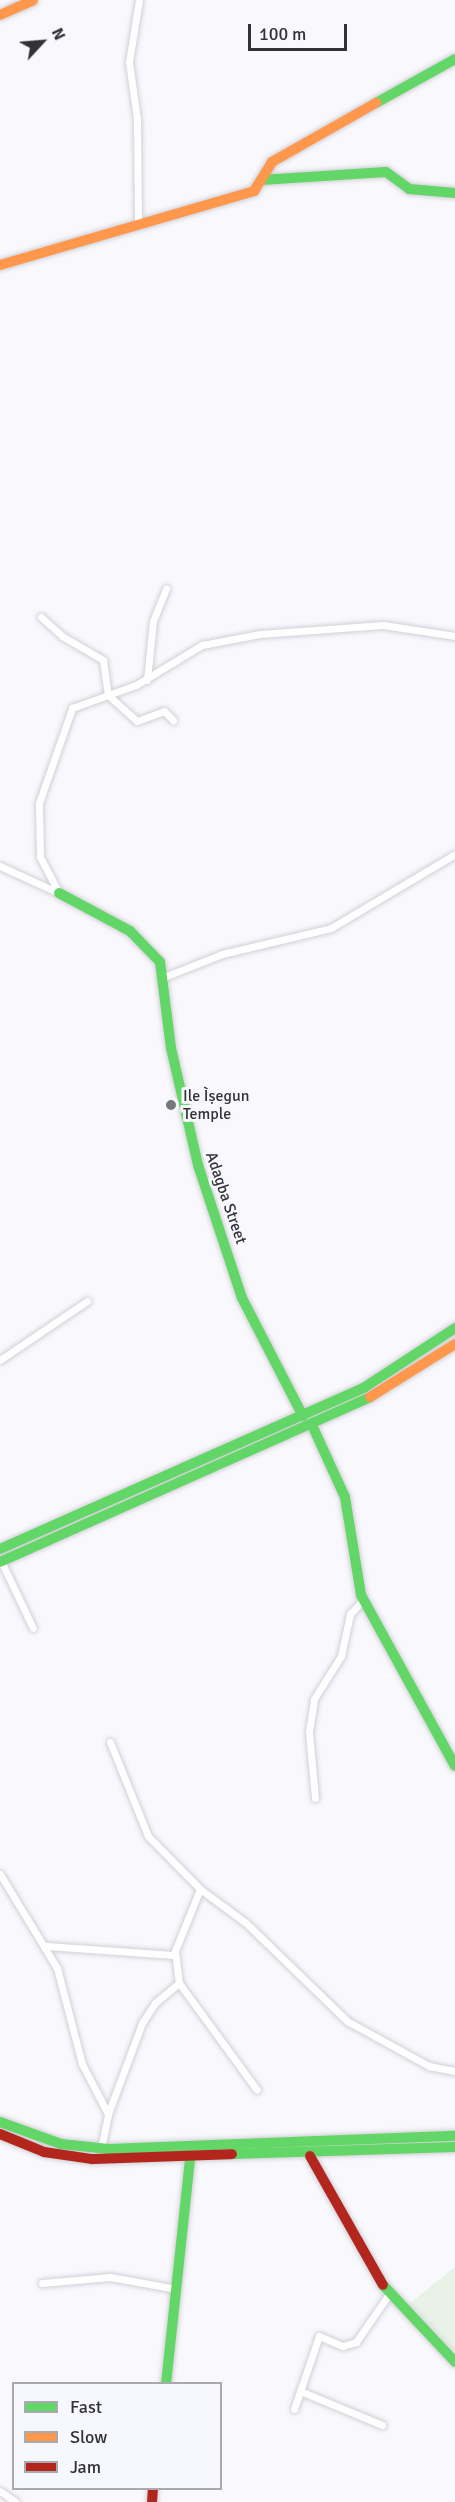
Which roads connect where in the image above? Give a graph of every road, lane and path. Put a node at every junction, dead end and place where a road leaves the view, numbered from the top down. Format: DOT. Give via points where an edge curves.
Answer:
graph roads {
  1 [pos="17,0"];
  2 [pos="33,0"];
  3 [pos="139,0"];
  4 [pos="0,9"];
  5 [pos="0,15"];
  6 [pos="455,59"];
  7 [pos="254,191"];
  8 [pos="455,193"];
  9 [pos="138,220"];
  10 [pos="0,263"];
  11 [pos="166,588"];
  12 [pos="41,616"];
  13 [pos="455,636"];
  14 [pos="147,680"];
  15 [pos="108,695"];
  16 [pos="173,720"];
  17 [pos="455,854"];
  18 [pos="0,866"];
  19 [pos="59,893"];
  20 [pos="164,977"];
  21 [pos="87,1301"];
  22 [pos="455,1328"];
  23 [pos="455,1344"];
  24 [pos="0,1360"];
  25 [pos="303,1416"];
  26 [pos="312,1425"];
  27 [pos="0,1549"];
  28 [pos="1,1562"];
  29 [pos="363,1600"];
  30 [pos="33,1628"];
  31 [pos="110,1742"];
  32 [pos="455,1766"];
  33 [pos="315,1798"];
  34 [pos="0,1874"];
  35 [pos="200,1889"];
  36 [pos="47,1946"];
  37 [pos="174,1955"];
  38 [pos="179,1983"];
  39 [pos="455,2071"];
  40 [pos="257,2090"];
  41 [pos="108,2114"];
  42 [pos="0,2122"];
  43 [pos="0,2134"];
  44 [pos="455,2136"];
  45 [pos="455,2147"];
  46 [pos="101,2148"];
  47 [pos="310,2156"];
  48 [pos="190,2159"];
  49 [pos="42,2283"];
  50 [pos="177,2289"];
  51 [pos="389,2294"];
  52 [pos="455,2362"];
  53 [pos="166,2382"];
  54 [pos="300,2391"];
  55 [pos="294,2409"];
  56 [pos="382,2425"];
  57 [pos="0,2491"];
  58 [pos="16,2502"];
  1 -- 4 [label="main road"];
  2 -- 5 [label="main road"];
  3 -- 9 [label="street" via="129,62 137,118"];
  6 -- 7 [label="main road" via="272,162"];
  7 -- 8 [label="main road" via="264,176 386,172 409,189"];
  7 -- 9 [label="main road"];
  9 -- 10 [label="main road" via="17,262"];
  11 -- 14 [label="street" via="153,621"];
  12 -- 15 [label="street" via="62,636 103,660"];
  13 -- 14 [label="street" via="383,625 260,634 202,645"];
  14 -- 15 [label="street"];
  15 -- 16 [label="street" via="137,721 164,711"];
  15 -- 19 [label="street" via="71,709 55,763 42,781 40,857"];
  17 -- 20 [label="street" via="331,928 222,954"];
  18 -- 19 [label="street"];
  19 -- 20 [label="main road" via="148,945"];
  20 -- 25 [label="main road, Adagba Street" via="171,1048 198,1165 242,1298"];
  21 -- 24 [label="street"];
  22 -- 25 [label="main road" via="395,1371"];
  23 -- 26 [label="main road" via="375,1395"];
  25 -- 27 [label="main road"];
  26 -- 28 [label="main road"];
  26 -- 29 [label="main road" via="345,1497"];
  28 -- 30 [label="street"];
  29 -- 32 [label="main road"];
  29 -- 33 [label="street" via="350,1614 341,1656 314,1700 309,1732"];
  31 -- 35 [label="street" via="148,1836"];
  34 -- 36 [label="street"];
  35 -- 37 [label="street"];
  35 -- 39 [label="street" via="246,1923 347,2021 429,2066"];
  36 -- 37 [label="street"];
  36 -- 41 [label="street" via="63,1985 82,2064"];
  37 -- 38 [label="street"];
  38 -- 40 [label="street"];
  38 -- 41 [label="street" via="147,2013"];
  41 -- 46 [label="street"];
  42 -- 46 [label="main road" via="61,2144"];
  43 -- 48 [label="main road" via="65,2156"];
  44 -- 46 [label="main road"];
  45 -- 47 [label="main road"];
  47 -- 48 [label="main road"];
  47 -- 51 [label="main road" via="349,2233"];
  48 -- 50 [label="main road"];
  49 -- 50 [label="street" via="111,2277"];
  50 -- 53 [label="main road"];
  51 -- 52 [label="main road"];
  51 -- 54 [label="street" via="356,2342 343,2346 319,2336"];
  54 -- 55 [label="street"];
  54 -- 56 [label="street"];
  57 -- 58 [label="street"];
}
